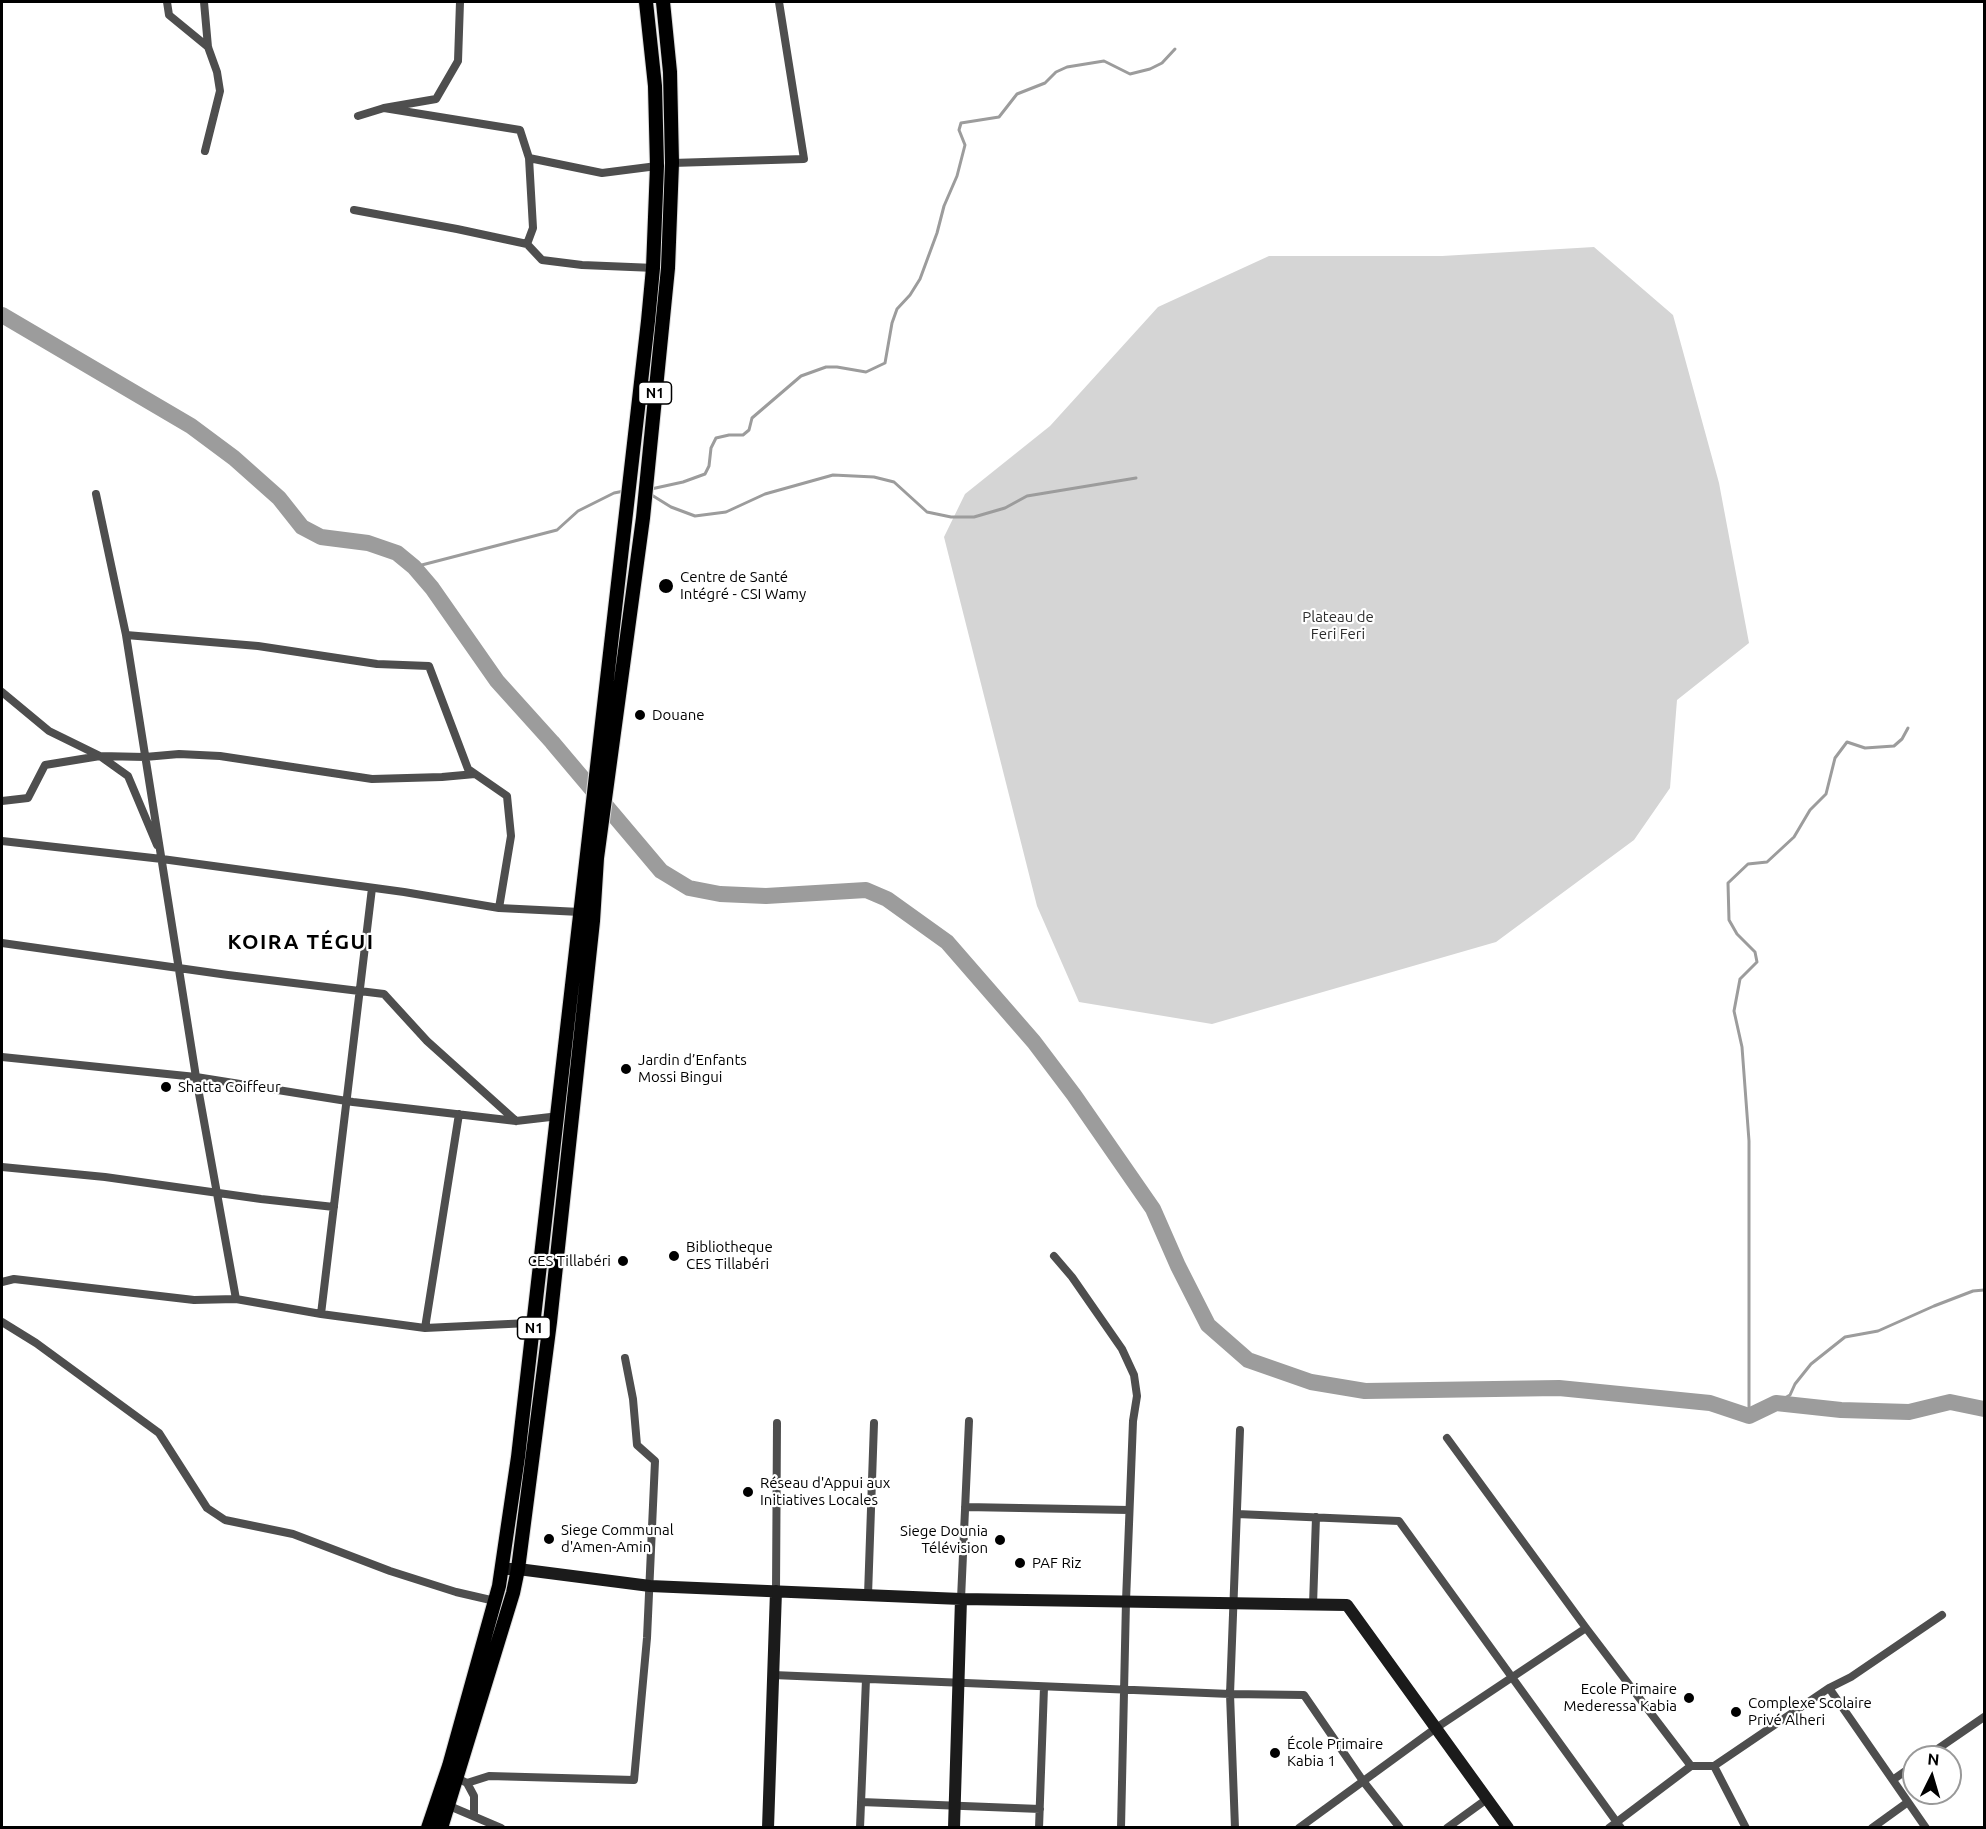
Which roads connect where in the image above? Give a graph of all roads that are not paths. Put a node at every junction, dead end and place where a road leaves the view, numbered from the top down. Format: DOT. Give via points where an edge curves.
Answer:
graph roads {
  1 [pos="167,2"];
  2 [pos="204,2"];
  3 [pos="460,2"];
  4 [pos="646,2"];
  5 [pos="663,2"];
  6 [pos="779,2"];
  7 [pos="208,47"];
  8 [pos="384,108"];
  9 [pos="358,116"];
  10 [pos="205,151"];
  11 [pos="529,158"];
  12 [pos="672,164"];
  13 [pos="657,166"];
  14 [pos="354,210"];
  15 [pos="526,244"];
  16 [pos="653,268"];
  17 [pos="668,268"];
  18 [pos="96,494"];
  19 [pos="126,635"];
  20 [pos="614,678"];
  21 [pos="2,692"];
  22 [pos="100,756"];
  23 [pos="145,757"];
  24 [pos="475,774"];
  25 [pos="2,801"];
  26 [pos="596,821"];
  27 [pos="2,841"];
  28 [pos="162,859"];
  29 [pos="372,888"];
  30 [pos="499,908"];
  31 [pos="580,912"];
  32 [pos="2,943"];
  33 [pos="180,968"];
  34 [pos="360,991"];
  35 [pos="2,1058"];
  36 [pos="196,1077"];
  37 [pos="346,1101"];
  38 [pos="459,1114"];
  39 [pos="556,1116"];
  40 [pos="572,1116"];
  41 [pos="516,1121"];
  42 [pos="2,1167"];
  43 [pos="218,1193"];
  44 [pos="334,1207"];
  45 [pos="1054,1256"];
  46 [pos="2,1282"];
  47 [pos="236,1299"];
  48 [pos="321,1314"];
  49 [pos="2,1322"];
  50 [pos="535,1322"];
  51 [pos="550,1322"];
  52 [pos="425,1328"];
  53 [pos="625,1359"];
  54 [pos="969,1420"];
  55 [pos="777,1423"];
  56 [pos="874,1423"];
  57 [pos="1240,1430"];
  58 [pos="1447,1438"];
  59 [pos="965,1507"];
  60 [pos="1129,1510"];
  61 [pos="1237,1514"];
  62 [pos="1316,1517"];
  63 [pos="501,1569"];
  64 [pos="518,1569"];
  65 [pos="650,1586"];
  66 [pos="776,1591"];
  67 [pos="868,1595"];
  68 [pos="961,1599"];
  69 [pos="495,1601"];
  70 [pos="1126,1601"];
  71 [pos="1233,1603"];
  72 [pos="1313,1605"];
  73 [pos="1942,1615"];
  74 [pos="1586,1628"];
  75 [pos="773,1675"];
  76 [pos="1511,1678"];
  77 [pos="866,1679"];
  78 [pos="958,1683"];
  79 [pos="1044,1687"];
  80 [pos="1828,1688"];
  81 [pos="1125,1690"];
  82 [pos="1230,1694"];
  83 [pos="1984,1717"];
  84 [pos="1436,1728"];
  85 [pos="1943,1745"];
  86 [pos="1691,1766"];
  87 [pos="1714,1766"];
  88 [pos="1902,1773"];
  89 [pos="1894,1779"];
  90 [pos="461,1780"];
  91 [pos="1363,1781"];
  92 [pos="1902,1792"];
  93 [pos="1487,1799"];
  94 [pos="861,1802"];
  95 [pos="447,1805"];
  96 [pos="1904,1805"];
  97 [pos="1910,1805"];
  98 [pos="955,1806"];
  99 [pos="1040,1809"];
  100 [pos="474,1815"];
  101 [pos="1615,1826"];
  102 [pos="428,1827"];
  103 [pos="441,1827"];
  104 [pos="501,1827"];
  105 [pos="768,1827"];
  106 [pos="860,1827"];
  107 [pos="954,1827"];
  108 [pos="1039,1827"];
  109 [pos="1121,1827"];
  110 [pos="1235,1827"];
  111 [pos="1299,1827"];
  112 [pos="1400,1827"];
  113 [pos="1447,1827"];
  114 [pos="1508,1827"];
  115 [pos="1746,1827"];
  116 [pos="1872,1827"];
  117 [pos="1926,1827"];
  1 -- 7 [label="street" via="170,15"];
  2 -- 7 [label="street"];
  3 -- 8 [label="street" via="458,61 436,99"];
  4 -- 13 [label="main road, N1" via="655,86"];
  5 -- 12 [label="main road, N1" via="670,72"];
  6 -- 12 [label="street" via="804,159"];
  7 -- 10 [label="street" via="220,92"];
  8 -- 9 [label="street"];
  8 -- 11 [label="street" via="520,130"];
  11 -- 13 [label="street" via="602,173"];
  11 -- 15 [label="street" via="533,228"];
  12 -- 17 [label="main road, N1"];
  13 -- 16 [label="main road, N1"];
  14 -- 15 [label="street"];
  15 -- 16 [label="street" via="542,260"];
  16 -- 17 [label="street"];
  16 -- 20 [label="main road, N1"];
  17 -- 20 [label="main road, N1" via="641,529"];
  18 -- 19 [label="street"];
  19 -- 23 [label="street"];
  19 -- 24 [label="street" via="258,646 377,664 429,666 468,769"];
  20 -- 26 [label="main road, N1"];
  21 -- 22 [label="street" via="49,731"];
  22 -- 23 [label="street"];
  22 -- 25 [label="street" via="45,765 28,798"];
  22 -- 28 [label="street" via="128,776"];
  23 -- 24 [label="street" via="220,756 372,779"];
  23 -- 28 [label="street"];
  24 -- 30 [label="street" via="507,796 511,837"];
  26 -- 31 [label="main road, N1"];
  26 -- 40 [label="main road, N1"];
  27 -- 28 [label="street"];
  28 -- 29 [label="street"];
  28 -- 33 [label="street"];
  29 -- 30 [label="street"];
  29 -- 34 [label="street"];
  30 -- 31 [label="street"];
  31 -- 39 [label="main road, N1"];
  32 -- 33 [label="street"];
  33 -- 34 [label="street"];
  33 -- 36 [label="street"];
  34 -- 37 [label="street"];
  34 -- 41 [label="street" via="384,994 427,1041"];
  35 -- 36 [label="street"];
  36 -- 37 [label="street"];
  36 -- 43 [label="street"];
  37 -- 38 [label="street"];
  37 -- 44 [label="street"];
  38 -- 41 [label="street"];
  38 -- 52 [label="street"];
  39 -- 40 [label="street"];
  39 -- 41 [label="street"];
  39 -- 50 [label="main road, N1"];
  40 -- 51 [label="main road, N1"];
  42 -- 43 [label="street"];
  43 -- 44 [label="street"];
  43 -- 47 [label="street"];
  44 -- 48 [label="street"];
  45 -- 60 [label="street" via="1122,1349 1134,1375 1137,1396 1132,1421"];
  46 -- 47 [label="street" via="14,1279 194,1300"];
  47 -- 48 [label="street"];
  48 -- 52 [label="street"];
  49 -- 69 [label="street" via="159,1433 207,1508 225,1520 293,1534 456,1592"];
  50 -- 51 [label="street"];
  50 -- 52 [label="street"];
  50 -- 63 [label="main road, N1"];
  51 -- 64 [label="main road, N1"];
  53 -- 65 [label="street" via="637,1444 655,1461"];
  54 -- 59 [label="street"];
  55 -- 66 [label="street"];
  56 -- 67 [label="street"];
  57 -- 61 [label="street"];
  58 -- 74 [label="street"];
  59 -- 60 [label="street"];
  59 -- 68 [label="street"];
  60 -- 70 [label="street"];
  61 -- 62 [label="street"];
  61 -- 71 [label="street"];
  62 -- 72 [label="street"];
  62 -- 76 [label="street" via="1399,1521"];
  63 -- 64 [label="street"];
  63 -- 69 [label="main road, N1"];
  64 -- 65 [label="street"];
  64 -- 90 [label="main road, N1"];
  65 -- 66 [label="street"];
  65 -- 90 [label="street" via="634,1780 489,1776"];
  66 -- 67 [label="street"];
  66 -- 75 [label="street"];
  67 -- 68 [label="street"];
  68 -- 70 [label="street"];
  68 -- 78 [label="street"];
  69 -- 102 [label="main road, N1"];
  70 -- 71 [label="street"];
  70 -- 81 [label="street"];
  71 -- 72 [label="street"];
  71 -- 82 [label="street"];
  72 -- 84 [label="street" via="1347,1605"];
  73 -- 80 [label="street" via="1851,1677"];
  74 -- 76 [label="street"];
  74 -- 86 [label="street"];
  75 -- 77 [label="street"];
  75 -- 105 [label="street"];
  76 -- 84 [label="street"];
  76 -- 101 [label="street"];
  77 -- 78 [label="street"];
  77 -- 94 [label="street"];
  78 -- 79 [label="street"];
  78 -- 98 [label="street"];
  79 -- 81 [label="street"];
  79 -- 99 [label="street"];
  80 -- 87 [label="street"];
  80 -- 89 [label="street"];
  81 -- 82 [label="street"];
  81 -- 109 [label="street"];
  82 -- 91 [label="street" via="1304,1695"];
  82 -- 110 [label="street"];
  83 -- 85 [label="street"];
  84 -- 91 [label="street"];
  84 -- 93 [label="street"];
  86 -- 87 [label="street"];
  86 -- 101 [label="street"];
  87 -- 115 [label="street"];
  88 -- 89 [label="street"];
  89 -- 92 [label="street"];
  90 -- 95 [label="main road, N1"];
  90 -- 100 [label="street" via="474,1796"];
  91 -- 111 [label="street"];
  91 -- 112 [label="street"];
  93 -- 113 [label="street"];
  93 -- 114 [label="street"];
  94 -- 98 [label="street"];
  94 -- 106 [label="street"];
  95 -- 100 [label="street"];
  95 -- 103 [label="main road, N1"];
  96 -- 116 [label="street"];
  97 -- 117 [label="street"];
  98 -- 99 [label="street"];
  98 -- 107 [label="street"];
  99 -- 108 [label="street"];
  100 -- 104 [label="street"];
}
